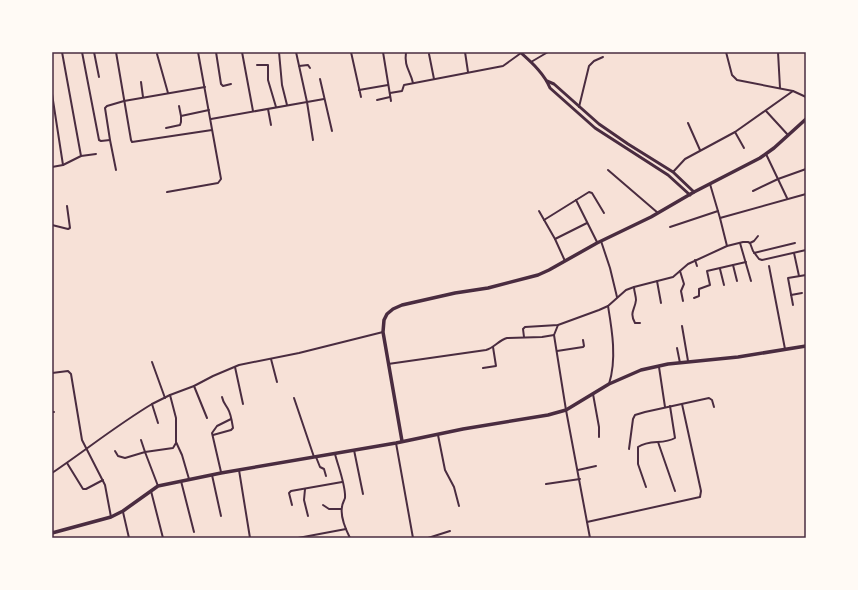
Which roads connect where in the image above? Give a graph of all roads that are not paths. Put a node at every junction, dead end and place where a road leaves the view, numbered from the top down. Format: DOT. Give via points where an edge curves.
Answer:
graph roads {
  1 [pos="62,52"];
  2 [pos="82,52"];
  3 [pos="94,52"];
  4 [pos="116,52"];
  5 [pos="198,52"];
  6 [pos="216,52"];
  7 [pos="242,52"];
  8 [pos="279,52"];
  9 [pos="296,52"];
  10 [pos="351,52"];
  11 [pos="383,52"];
  12 [pos="406,52"];
  13 [pos="465,52"];
  14 [pos="548,52"];
  15 [pos="726,52"];
  16 [pos="778,52"];
  17 [pos="521,53"];
  18 [pos="157,54"];
  19 [pos="429,54"];
  20 [pos="603,57"];
  21 [pos="531,62"];
  22 [pos="257,65"];
  23 [pos="299,66"];
  24 [pos="310,68"];
  25 [pos="468,72"];
  26 [pos="99,77"];
  27 [pos="320,79"];
  28 [pos="434,79"];
  29 [pos="547,81"];
  30 [pos="141,82"];
  31 [pos="413,83"];
  32 [pos="231,84"];
  33 [pos="388,86"];
  34 [pos="205,87"];
  35 [pos="780,88"];
  36 [pos="360,90"];
  37 [pos="793,91"];
  38 [pos="168,93"];
  39 [pos="390,93"];
  40 [pos="52,94"];
  41 [pos="143,97"];
  42 [pos="361,97"];
  43 [pos="806,97"];
  44 [pos="390,98"];
  45 [pos="324,99"];
  46 [pos="377,100"];
  47 [pos="124,101"];
  48 [pos="391,101"];
  49 [pos="307,102"];
  50 [pos="287,105"];
  51 [pos="179,106"];
  52 [pos="276,107"];
  53 [pos="579,107"];
  54 [pos="268,109"];
  55 [pos="209,110"];
  56 [pos="253,111"];
  57 [pos="766,111"];
  58 [pos="181,116"];
  59 [pos="211,119"];
  60 [pos="806,119"];
  61 [pos="688,123"];
  62 [pos="271,124"];
  63 [pos="166,128"];
  64 [pos="212,130"];
  65 [pos="332,131"];
  66 [pos="735,132"];
  67 [pos="788,135"];
  68 [pos="110,140"];
  69 [pos="313,140"];
  70 [pos="744,148"];
  71 [pos="700,150"];
  72 [pos="96,154"];
  73 [pos="766,154"];
  74 [pos="81,156"];
  75 [pos="63,165"];
  76 [pos="52,167"];
  77 [pos="806,169"];
  78 [pos="116,170"];
  79 [pos="608,170"];
  80 [pos="673,172"];
  81 [pos="778,179"];
  82 [pos="710,184"];
  83 [pos="753,191"];
  84 [pos="167,192"];
  85 [pos="694,192"];
  86 [pos="806,194"];
  87 [pos="690,195"];
  88 [pos="788,198"];
  89 [pos="576,200"];
  90 [pos="67,206"];
  91 [pos="539,211"];
  92 [pos="718,212"];
  93 [pos="604,213"];
  94 [pos="659,213"];
  95 [pos="720,218"];
  96 [pos="544,220"];
  97 [pos="587,223"];
  98 [pos="52,225"];
  99 [pos="670,227"];
  100 [pos="758,236"];
  101 [pos="555,239"];
  102 [pos="599,242"];
  103 [pos="740,243"];
  104 [pos="750,243"];
  105 [pos="795,243"];
  106 [pos="726,246"];
  107 [pos="806,250"];
  108 [pos="794,253"];
  109 [pos="754,254"];
  110 [pos="695,260"];
  111 [pos="565,261"];
  112 [pos="746,262"];
  113 [pos="733,265"];
  114 [pos="697,266"];
  115 [pos="769,266"];
  116 [pos="720,269"];
  117 [pos="680,271"];
  118 [pos="806,275"];
  119 [pos="799,276"];
  120 [pos="657,281"];
  121 [pos="737,281"];
  122 [pos="751,281"];
  123 [pos="724,285"];
  124 [pos="634,287"];
  125 [pos="802,293"];
  126 [pos="791,295"];
  127 [pos="617,298"];
  128 [pos="694,298"];
  129 [pos="683,301"];
  130 [pos="661,303"];
  131 [pos="608,306"];
  132 [pos="793,306"];
  133 [pos="640,323"];
  134 [pos="558,325"];
  135 [pos="682,326"];
  136 [pos="383,332"];
  137 [pos="554,335"];
  138 [pos="524,337"];
  139 [pos="582,340"];
  140 [pos="806,346"];
  141 [pos="493,348"];
  142 [pos="678,348"];
  143 [pos="785,349"];
  144 [pos="557,351"];
  145 [pos="271,359"];
  146 [pos="152,362"];
  147 [pos="688,362"];
  148 [pos="680,363"];
  149 [pos="388,364"];
  150 [pos="659,366"];
  151 [pos="236,367"];
  152 [pos="483,368"];
  153 [pos="52,373"];
  154 [pos="277,382"];
  155 [pos="609,384"];
  156 [pos="194,386"];
  157 [pos="593,394"];
  158 [pos="170,395"];
  159 [pos="222,397"];
  160 [pos="165,398"];
  161 [pos="294,398"];
  162 [pos="152,404"];
  163 [pos="243,404"];
  164 [pos="682,404"];
  165 [pos="670,406"];
  166 [pos="665,407"];
  167 [pos="714,407"];
  168 [pos="566,410"];
  169 [pos="207,418"];
  170 [pos="231,419"];
  171 [pos="158,423"];
  172 [pos="213,435"];
  173 [pos="438,435"];
  174 [pos="599,437"];
  175 [pos="141,440"];
  176 [pos="402,441"];
  177 [pos="176,442"];
  178 [pos="658,442"];
  179 [pos="396,443"];
  180 [pos="87,449"];
  181 [pos="629,449"];
  182 [pos="354,450"];
  183 [pos="116,451"];
  184 [pos="145,452"];
  185 [pos="335,453"];
  186 [pos="314,456"];
  187 [pos="67,462"];
  188 [pos="596,466"];
  189 [pos="239,470"];
  190 [pos="578,470"];
  191 [pos="52,473"];
  192 [pos="221,473"];
  193 [pos="212,475"];
  194 [pos="326,476"];
  195 [pos="189,479"];
  196 [pos="580,479"];
  197 [pos="103,480"];
  198 [pos="181,480"];
  199 [pos="342,482"];
  200 [pos="546,484"];
  201 [pos="158,486"];
  202 [pos="646,487"];
  203 [pos="304,489"];
  204 [pos="151,490"];
  205 [pos="675,491"];
  206 [pos="363,494"];
  207 [pos="292,505"];
  208 [pos="323,505"];
  209 [pos="459,506"];
  210 [pos="341,508"];
  211 [pos="123,511"];
  212 [pos="221,516"];
  213 [pos="308,516"];
  214 [pos="111,517"];
  215 [pos="587,522"];
  216 [pos="346,529"];
  217 [pos="450,531"];
  218 [pos="194,532"];
  219 [pos="52,533"];
  220 [pos="129,538"];
  221 [pos="162,538"];
  222 [pos="250,538"];
  223 [pos="298,538"];
  224 [pos="350,538"];
  225 [pos="413,538"];
  226 [pos="428,538"];
  227 [pos="590,538"];
  1 -- 74 [label="street"];
  2 -- 68 [label="street" via="99,140"];
  3 -- 26 [label="street"];
  4 -- 47 [label="street"];
  5 -- 34 [label="street"];
  6 -- 32 [label="street" via="221,84"];
  7 -- 56 [label="street"];
  8 -- 50 [label="street"];
  9 -- 23 [label="street"];
  10 -- 36 [label="street"];
  11 -- 33 [label="street"];
  12 -- 31 [label="street" via="406,66"];
  13 -- 25 [label="street"];
  14 -- 21 [label="street"];
  15 -- 35 [label="street" via="734,78"];
  16 -- 35 [label="street"];
  17 -- 21 [label="main road"];
  17 -- 25 [label="street" via="503,66"];
  18 -- 38 [label="street"];
  19 -- 28 [label="street"];
  20 -- 53 [label="street" via="589,66"];
  21 -- 29 [label="main road"];
  22 -- 52 [label="street" via="268,64 268,80"];
  23 -- 24 [label="street" via="308,65"];
  23 -- 49 [label="street"];
  25 -- 28 [label="street"];
  27 -- 45 [label="street"];
  28 -- 31 [label="street"];
  29 -- 53 [label="main road" via="554,84"];
  29 -- 87 [label="main road" via="550,88 596,128 668,175"];
  30 -- 41 [label="street"];
  31 -- 39 [label="street" via="404,85 402,91"];
  33 -- 36 [label="street"];
  33 -- 39 [label="street"];
  34 -- 38 [label="street"];
  34 -- 55 [label="street"];
  35 -- 37 [label="street"];
  36 -- 42 [label="street"];
  37 -- 43 [label="street"];
  37 -- 57 [label="street"];
  38 -- 41 [label="street"];
  39 -- 44 [label="street"];
  40 -- 75 [label="street"];
  41 -- 47 [label="street"];
  44 -- 46 [label="street"];
  44 -- 48 [label="street"];
  45 -- 49 [label="street"];
  45 -- 65 [label="street"];
  47 -- 64 [label="street" via="131,140 134,142"];
  47 -- 68 [label="street" via="106,107"];
  49 -- 50 [label="street"];
  49 -- 69 [label="street"];
  50 -- 52 [label="street"];
  51 -- 58 [label="street"];
  52 -- 54 [label="street"];
  53 -- 80 [label="main road" via="611,134"];
  54 -- 56 [label="street"];
  54 -- 62 [label="street"];
  55 -- 58 [label="street"];
  55 -- 59 [label="street"];
  56 -- 59 [label="street"];
  57 -- 66 [label="street"];
  57 -- 67 [label="street"];
  58 -- 63 [label="street" via="180,125"];
  59 -- 64 [label="street"];
  60 -- 67 [label="main road"];
  61 -- 71 [label="street"];
  64 -- 84 [label="street" via="220,182"];
  66 -- 70 [label="street"];
  66 -- 71 [label="street"];
  67 -- 73 [label="main road"];
  68 -- 78 [label="street"];
  71 -- 80 [label="street" via="681,162"];
  72 -- 74 [label="street"];
  73 -- 81 [label="street"];
  73 -- 82 [label="main road"];
  74 -- 75 [label="street"];
  75 -- 76 [label="street"];
  77 -- 81 [label="street"];
  79 -- 94 [label="street"];
  80 -- 85 [label="main road"];
  81 -- 83 [label="street"];
  81 -- 88 [label="street"];
  82 -- 85 [label="main road"];
  82 -- 92 [label="street"];
  85 -- 87 [label="main road"];
  86 -- 88 [label="street"];
  87 -- 94 [label="main road"];
  88 -- 95 [label="street"];
  89 -- 93 [label="street" via="590,192"];
  89 -- 96 [label="street"];
  89 -- 97 [label="street"];
  90 -- 98 [label="street" via="70,228"];
  91 -- 96 [label="street"];
  92 -- 95 [label="street"];
  92 -- 99 [label="street"];
  94 -- 102 [label="main road"];
  95 -- 106 [label="street"];
  96 -- 101 [label="street"];
  97 -- 101 [label="street"];
  97 -- 102 [label="street"];
  100 -- 104 [label="street"];
  101 -- 111 [label="street"];
  102 -- 111 [label="main road"];
  102 -- 127 [label="street" via="612,273"];
  103 -- 104 [label="street"];
  103 -- 106 [label="street"];
  103 -- 112 [label="street"];
  104 -- 109 [label="street"];
  105 -- 109 [label="street"];
  106 -- 110 [label="street"];
  107 -- 108 [label="street"];
  108 -- 109 [label="street" via="762,260"];
  108 -- 119 [label="street"];
  110 -- 114 [label="street"];
  110 -- 117 [label="street"];
  111 -- 136 [label="main road" via="528,278 397,307 384,320"];
  112 -- 113 [label="street"];
  112 -- 122 [label="street"];
  113 -- 116 [label="street"];
  113 -- 121 [label="street"];
  115 -- 143 [label="street"];
  116 -- 123 [label="street"];
  116 -- 128 [label="street" via="707,271 710,285 700,288 699,296"];
  117 -- 120 [label="street" via="673,277"];
  117 -- 129 [label="street" via="684,284 681,290"];
  118 -- 119 [label="street"];
  119 -- 126 [label="street" via="788,278"];
  120 -- 124 [label="street"];
  120 -- 130 [label="street"];
  124 -- 127 [label="street"];
  124 -- 133 [label="street" via="636,300 632,309 635,323"];
  125 -- 126 [label="street"];
  126 -- 132 [label="street"];
  127 -- 131 [label="street"];
  131 -- 134 [label="street"];
  131 -- 155 [label="street" via="612,339 612,374"];
  134 -- 137 [label="street"];
  134 -- 138 [label="street" via="526,327 523,329"];
  135 -- 147 [label="street"];
  136 -- 145 [label="street"];
  136 -- 149 [label="main road"];
  137 -- 138 [label="street"];
  137 -- 144 [label="street"];
  138 -- 141 [label="street" via="504,339"];
  139 -- 144 [label="street" via="584,346"];
  140 -- 143 [label="main road"];
  141 -- 149 [label="street"];
  141 -- 152 [label="street" via="496,366"];
  142 -- 148 [label="street"];
  143 -- 147 [label="main road"];
  144 -- 168 [label="street"];
  145 -- 151 [label="street"];
  145 -- 154 [label="street"];
  146 -- 160 [label="street"];
  147 -- 148 [label="main road"];
  148 -- 150 [label="main road"];
  149 -- 176 [label="main road"];
  150 -- 155 [label="main road" via="641,370"];
  150 -- 166 [label="street"];
  151 -- 156 [label="street"];
  151 -- 163 [label="street"];
  153 -- 180 [label="street" via="68,371 71,374 82,440"];
  155 -- 157 [label="main road"];
  156 -- 158 [label="street"];
  156 -- 169 [label="street"];
  157 -- 168 [label="main road"];
  157 -- 174 [label="street"];
  158 -- 160 [label="street"];
  158 -- 177 [label="street" via="176,418"];
  159 -- 170 [label="street"];
  160 -- 162 [label="street"];
  161 -- 186 [label="street"];
  162 -- 171 [label="street"];
  162 -- 180 [label="street"];
  164 -- 165 [label="street"];
  164 -- 167 [label="street" via="711,399"];
  164 -- 215 [label="street" via="701,491 700,497"];
  165 -- 166 [label="street"];
  165 -- 178 [label="street" via="675,438"];
  166 -- 181 [label="street" via="634,416"];
  168 -- 173 [label="main road"];
  168 -- 190 [label="street"];
  170 -- 172 [label="street" via="217,426"];
  170 -- 172 [label="street" via="232,429"];
  172 -- 192 [label="street"];
  173 -- 176 [label="main road"];
  173 -- 209 [label="street" via="445,470 454,487"];
  175 -- 184 [label="street"];
  176 -- 179 [label="main road"];
  177 -- 184 [label="street" via="174,448"];
  177 -- 195 [label="street"];
  178 -- 202 [label="street" via="638,447 638,464"];
  178 -- 205 [label="street"];
  179 -- 182 [label="main road"];
  179 -- 225 [label="street"];
  180 -- 187 [label="street"];
  180 -- 197 [label="street"];
  182 -- 185 [label="main road"];
  182 -- 206 [label="street"];
  183 -- 184 [label="street" via="122,458"];
  184 -- 201 [label="street"];
  185 -- 186 [label="main road"];
  185 -- 199 [label="street"];
  186 -- 189 [label="main road"];
  186 -- 194 [label="street"];
  187 -- 191 [label="street"];
  187 -- 197 [label="street" via="83,489"];
  188 -- 190 [label="street"];
  189 -- 192 [label="main road"];
  189 -- 222 [label="street"];
  190 -- 196 [label="street"];
  192 -- 193 [label="main road"];
  193 -- 195 [label="main road"];
  193 -- 212 [label="street"];
  195 -- 198 [label="main road"];
  196 -- 200 [label="street"];
  196 -- 215 [label="street"];
  197 -- 214 [label="street"];
  198 -- 201 [label="main road"];
  198 -- 218 [label="street"];
  199 -- 203 [label="street"];
  199 -- 210 [label="street" via="345,498"];
  201 -- 204 [label="main road"];
  203 -- 207 [label="street" via="290,492"];
  203 -- 213 [label="street"];
  204 -- 211 [label="main road"];
  204 -- 221 [label="street"];
  208 -- 210 [label="street" via="329,509"];
  210 -- 216 [label="street"];
  211 -- 214 [label="main road"];
  211 -- 220 [label="street"];
  214 -- 219 [label="main road"];
  215 -- 227 [label="street"];
  216 -- 223 [label="street"];
  216 -- 224 [label="street"];
  217 -- 226 [label="street"];
}
